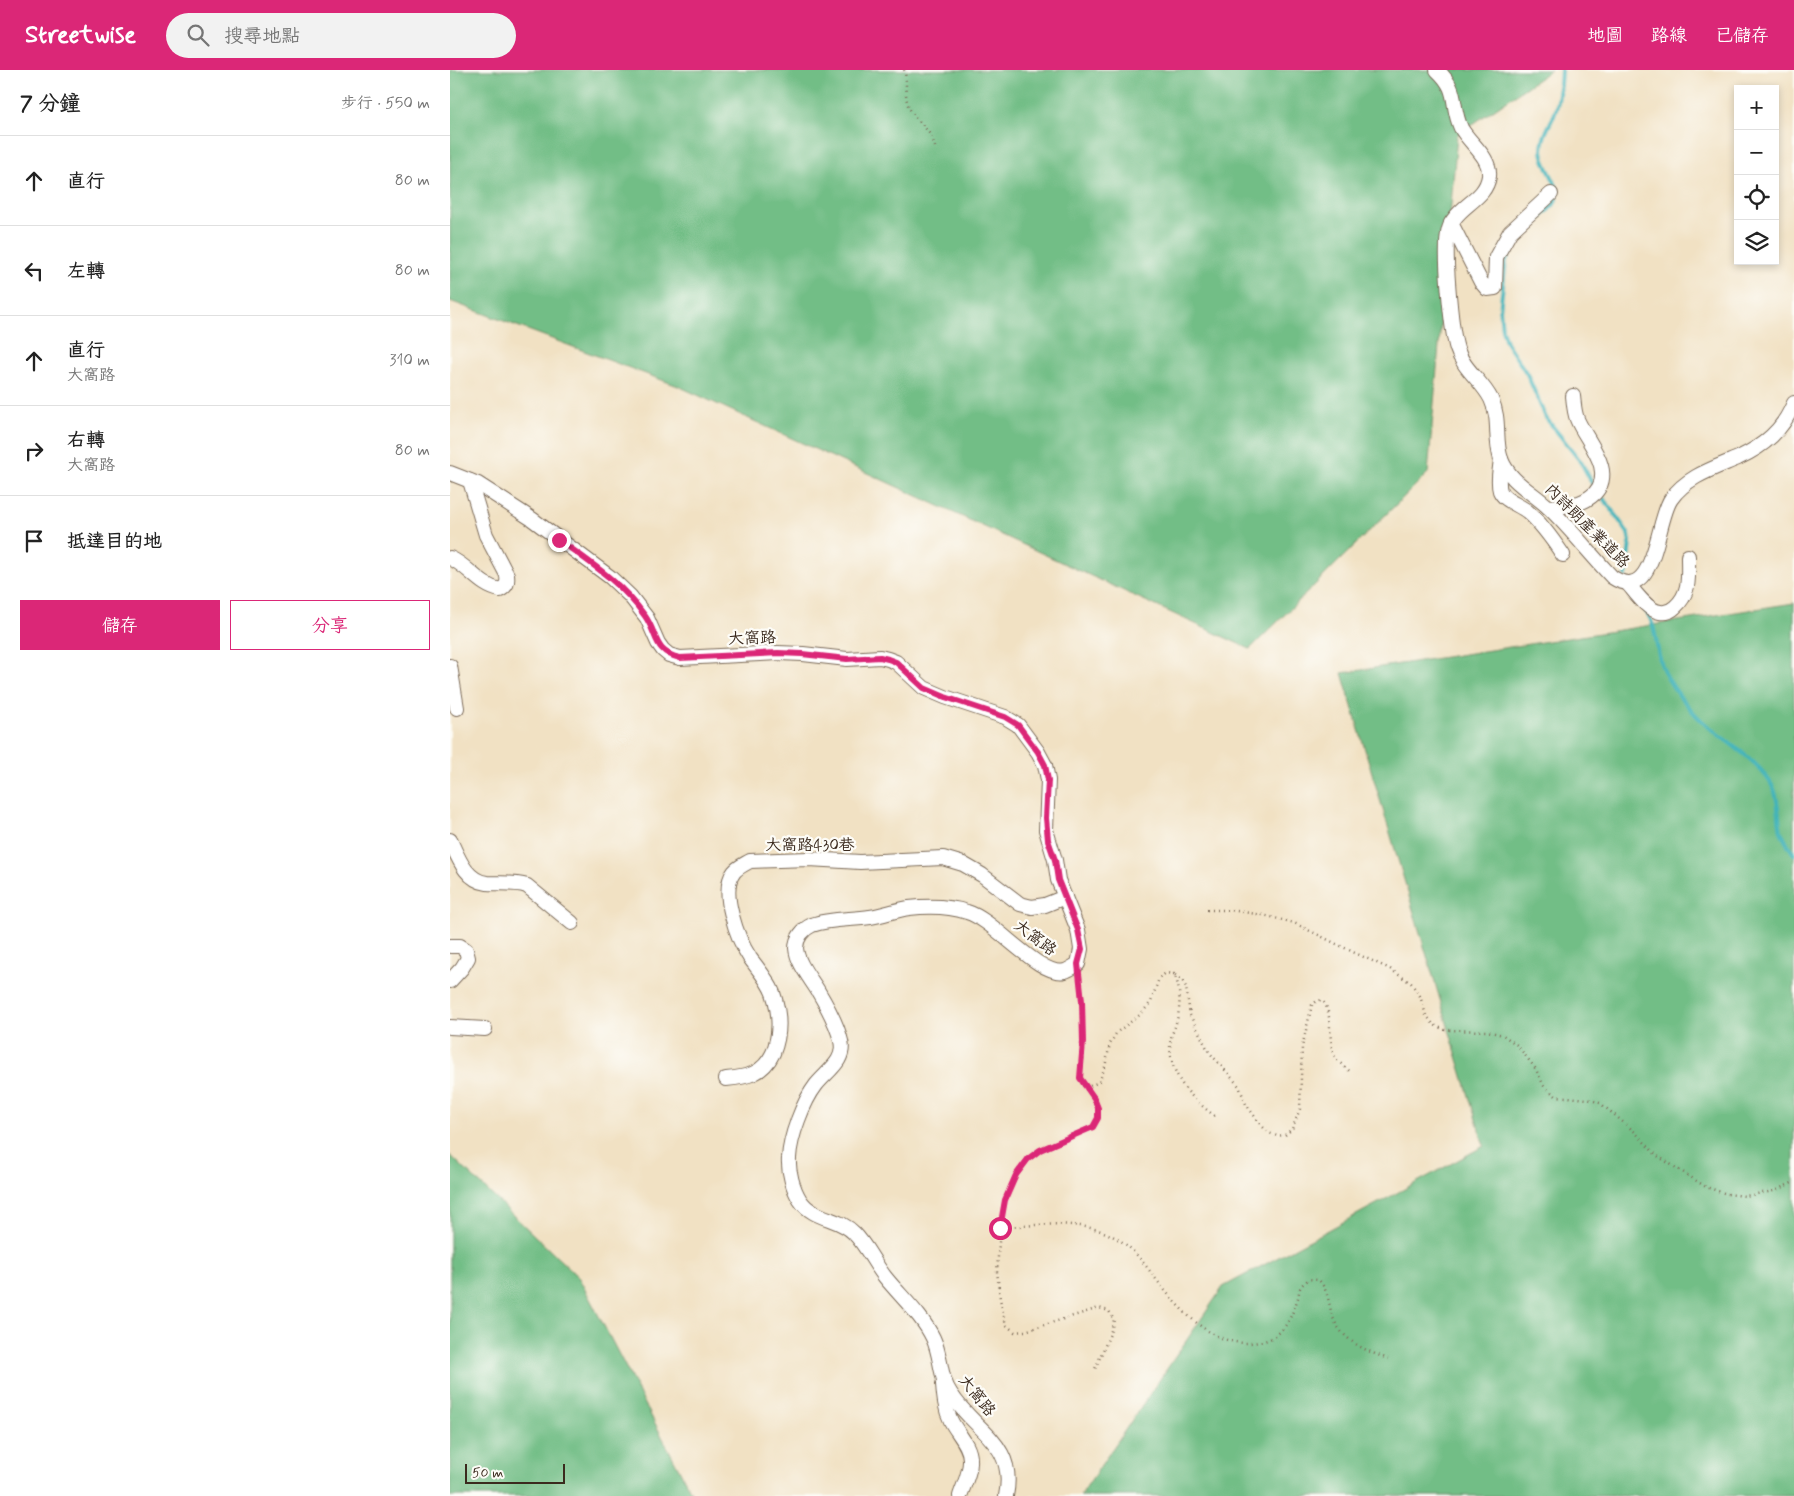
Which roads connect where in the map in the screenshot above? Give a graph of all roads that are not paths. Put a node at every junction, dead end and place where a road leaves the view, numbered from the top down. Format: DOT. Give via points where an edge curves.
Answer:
graph roads {
  1 [pos="1437,70"];
  2 [pos="1551,194"];
  3 [pos="1451,223"];
  4 [pos="1573,396"];
  5 [pos="1794,403"];
  6 [pos="1501,458"];
  7 [pos="450,473"];
  8 [pos="470,481"];
  9 [pos="1548,507"];
  10 [pos="1563,555"];
  11 [pos="1688,556"];
  12 [pos="450,558"];
  13 [pos="1630,583"];
  14 [pos="450,666"];
  15 [pos="457,708"];
  16 [pos="450,840"];
  17 [pos="1065,897"];
  18 [pos="572,923"];
  19 [pos="450,946"];
  20 [pos="450,981"];
  21 [pos="450,1027"];
  22 [pos="485,1029"];
  23 [pos="726,1079"];
  24 [pos="942,1378"];
  25 [pos="960,1496"];
  26 [pos="1006,1496"];
  1 -- 3 [label="lane" via="1451,86 1461,126 1486,161 1489,173 1481,194"];
  2 -- 3 [label="lane" via="1510,232 1496,257 1495,288 1487,289 1481,282"];
  3 -- 6 [label="lane, 內詩朗產業道路" via="1448,229 1448,272 1457,350 1496,411"];
  4 -- 9 [label="lane" via="1578,420 1604,475 1601,486 1582,503"];
  5 -- 13 [label="lane, 內詩朗產業道路" via="1776,434 1739,457 1707,470 1671,499 1652,561 1646,572"];
  6 -- 9 [label="lane, 內詩朗產業道路" via="1514,480"];
  6 -- 10 [label="lane" via="1499,482 1503,496 1532,516"];
  7 -- 8 [label="lane, 大窩路"];
  8 -- 12 [label="lane" via="486,535 507,575 506,587 500,590 490,588"];
  8 -- 17 [label="lane, 大窩路" via="532,519 610,577 630,596 658,643 669,655 680,658 778,653 847,659 880,657 896,662 924,688 1005,717 1018,725 1045,765 1048,780 1046,830"];
  9 -- 13 [label="lane, 內詩朗產業道路" via="1612,577 1620,583"];
  11 -- 13 [label="lane" via="1686,593 1669,612 1648,606"];
  14 -- 15 [label="lane"];
  16 -- 18 [label="lane" via="463,867 477,882 527,886"];
  17 -- 23 [label="lane, 大窩路430巷" via="1045,905 1032,907 1020,904 982,875 943,858 860,862 809,859 750,861 742,865 734,872 729,884 738,936 772,991 780,1015 777,1042 762,1069 745,1077"];
  17 -- 24 [label="lane, 大窩路" via="1082,949 1078,964 1064,972 1050,970 1036,962 988,922 969,912 948,907 908,908 871,917 829,921 812,926 800,935 796,948 833,1022 842,1050 838,1061 814,1087 793,1135 788,1159 791,1179 800,1200 808,1209 848,1227 856,1235 886,1278 915,1311 939,1353"];
  19 -- 20 [label="lane" via="466,950 468,958"];
  21 -- 22 [label="lane"];
  24 -- 25 [label="lane" via="950,1421 968,1448 970,1458 970,1470"];
  24 -- 26 [label="lane, 大窩路" via="951,1395 994,1441 1005,1460"];
}
